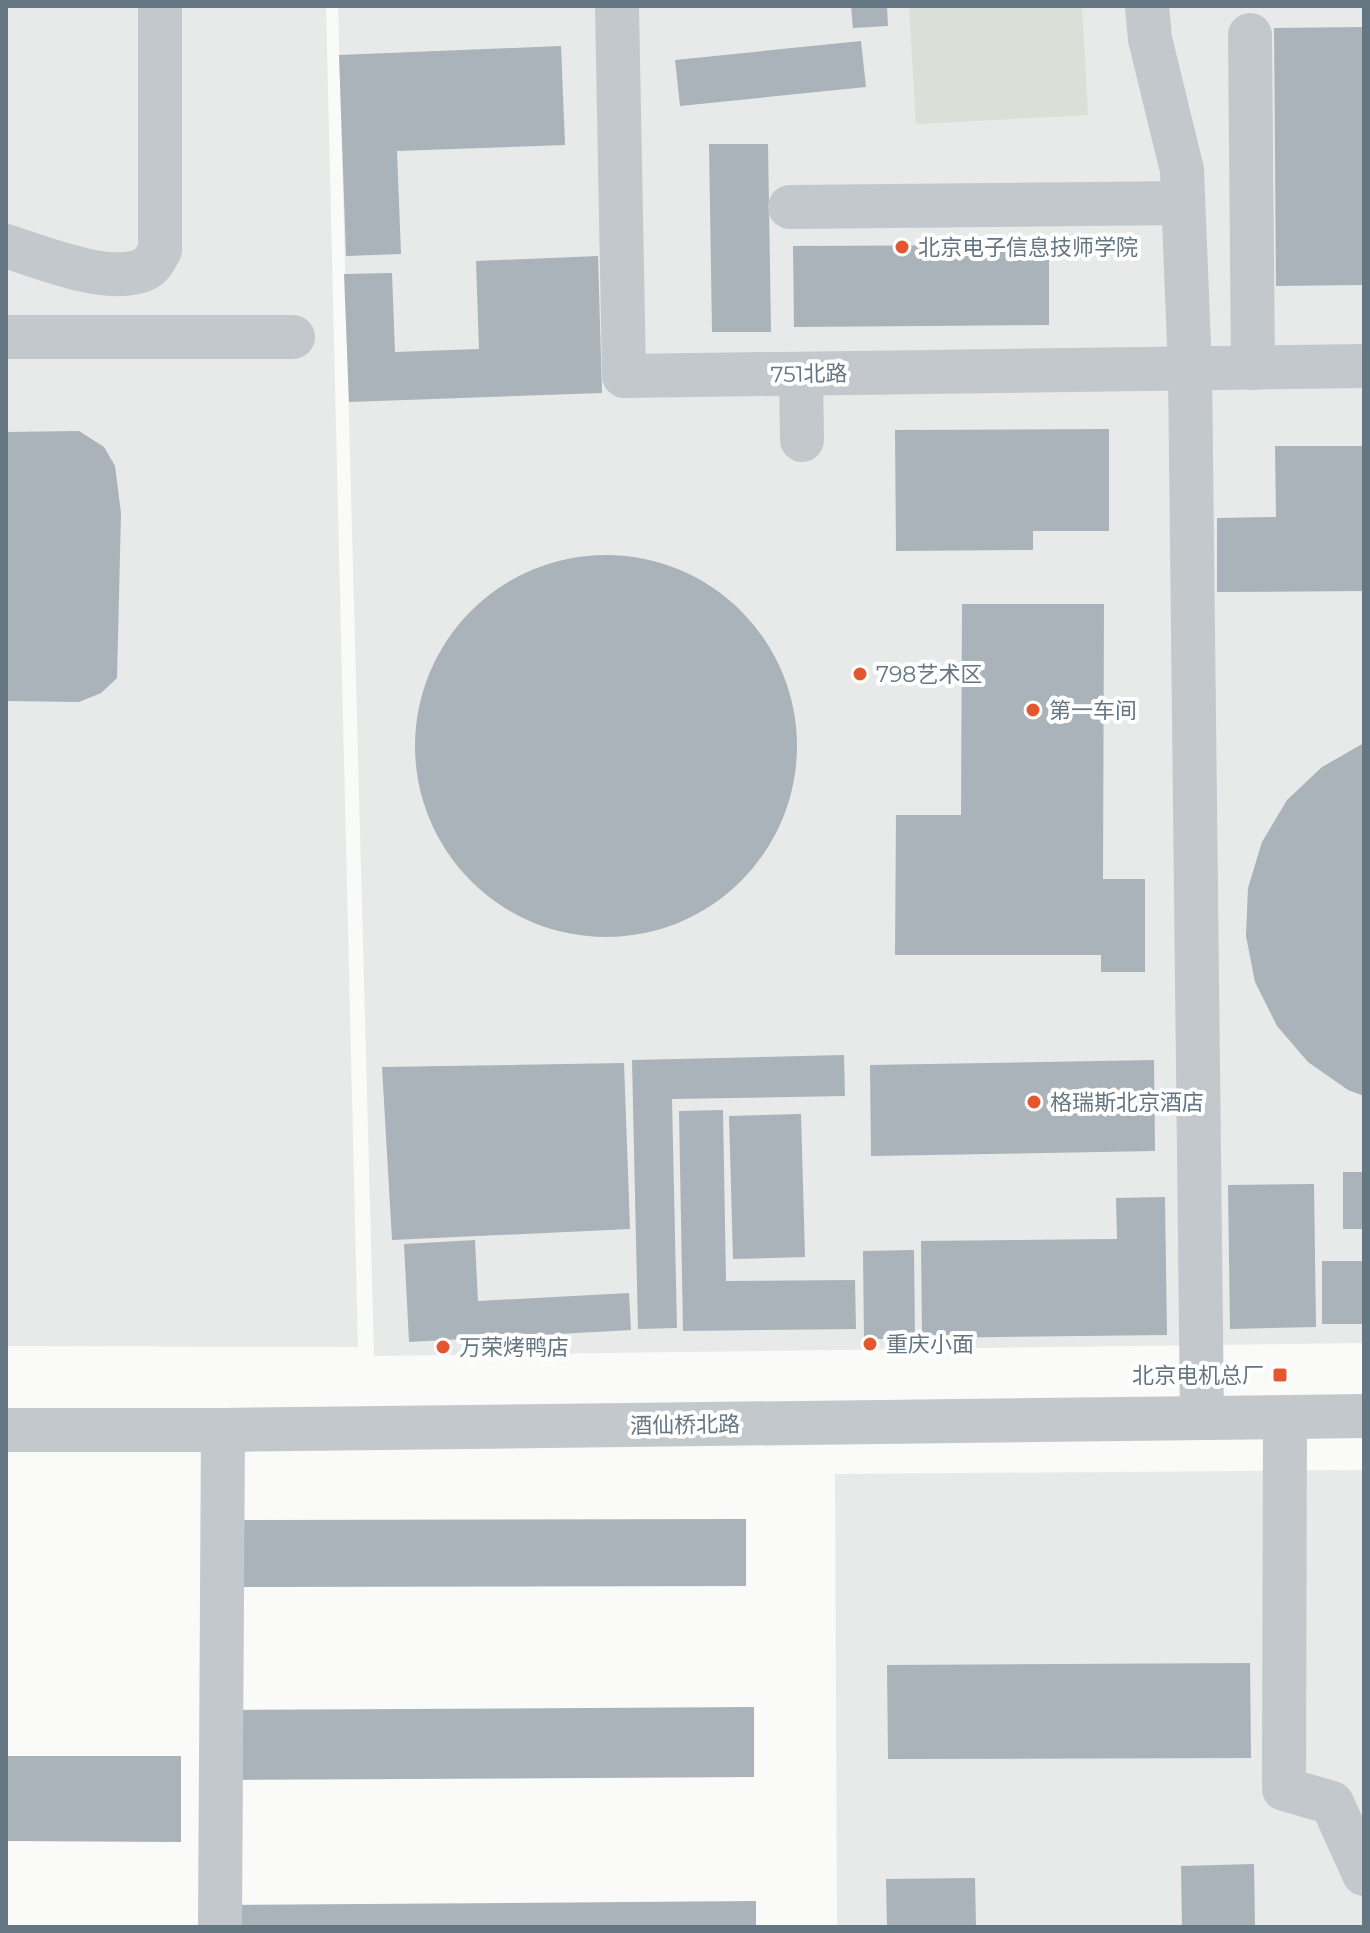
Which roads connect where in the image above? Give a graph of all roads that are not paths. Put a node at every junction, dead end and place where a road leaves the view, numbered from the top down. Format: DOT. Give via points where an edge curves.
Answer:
graph roads {
  1 [pos="160,6"];
  2 [pos="617,6"];
  3 [pos="1147,6"];
  4 [pos="1250,35"];
  5 [pos="1183,203"];
  6 [pos="790,207"];
  7 [pos="6,246"];
  8 [pos="6,337"];
  9 [pos="293,337"];
  10 [pos="1364,366"];
  11 [pos="1253,368"];
  12 [pos="1190,369"];
  13 [pos="801,374"];
  14 [pos="802,440"];
  15 [pos="1364,1416"];
  16 [pos="1202,1417"];
  17 [pos="1285,1417"];
  18 [pos="6,1430"];
  19 [pos="223,1430"];
  20 [pos="1364,1874"];
  21 [pos="220,1927"];
  1 -- 7 [label="street" via="160,250 148,268 125,276"];
  2 -- 13 [label="street, 751北路" via="624,376"];
  3 -- 5 [label="street" via="1182,170"];
  4 -- 11 [label="street"];
  5 -- 6 [label="street"];
  5 -- 12 [label="street"];
  8 -- 9 [label="street"];
  10 -- 11 [label="street, 751北路"];
  11 -- 12 [label="street, 751北路"];
  12 -- 13 [label="street, 751北路"];
  12 -- 16 [label="street"];
  13 -- 14 [label="street"];
  15 -- 17 [label="street, 酒仙桥北路"];
  16 -- 17 [label="street, 酒仙桥北路"];
  16 -- 19 [label="street, 酒仙桥北路"];
  17 -- 20 [label="street" via="1284,1789 1332,1803"];
  18 -- 19 [label="street, 酒仙桥北路"];
  19 -- 21 [label="street"];
}
